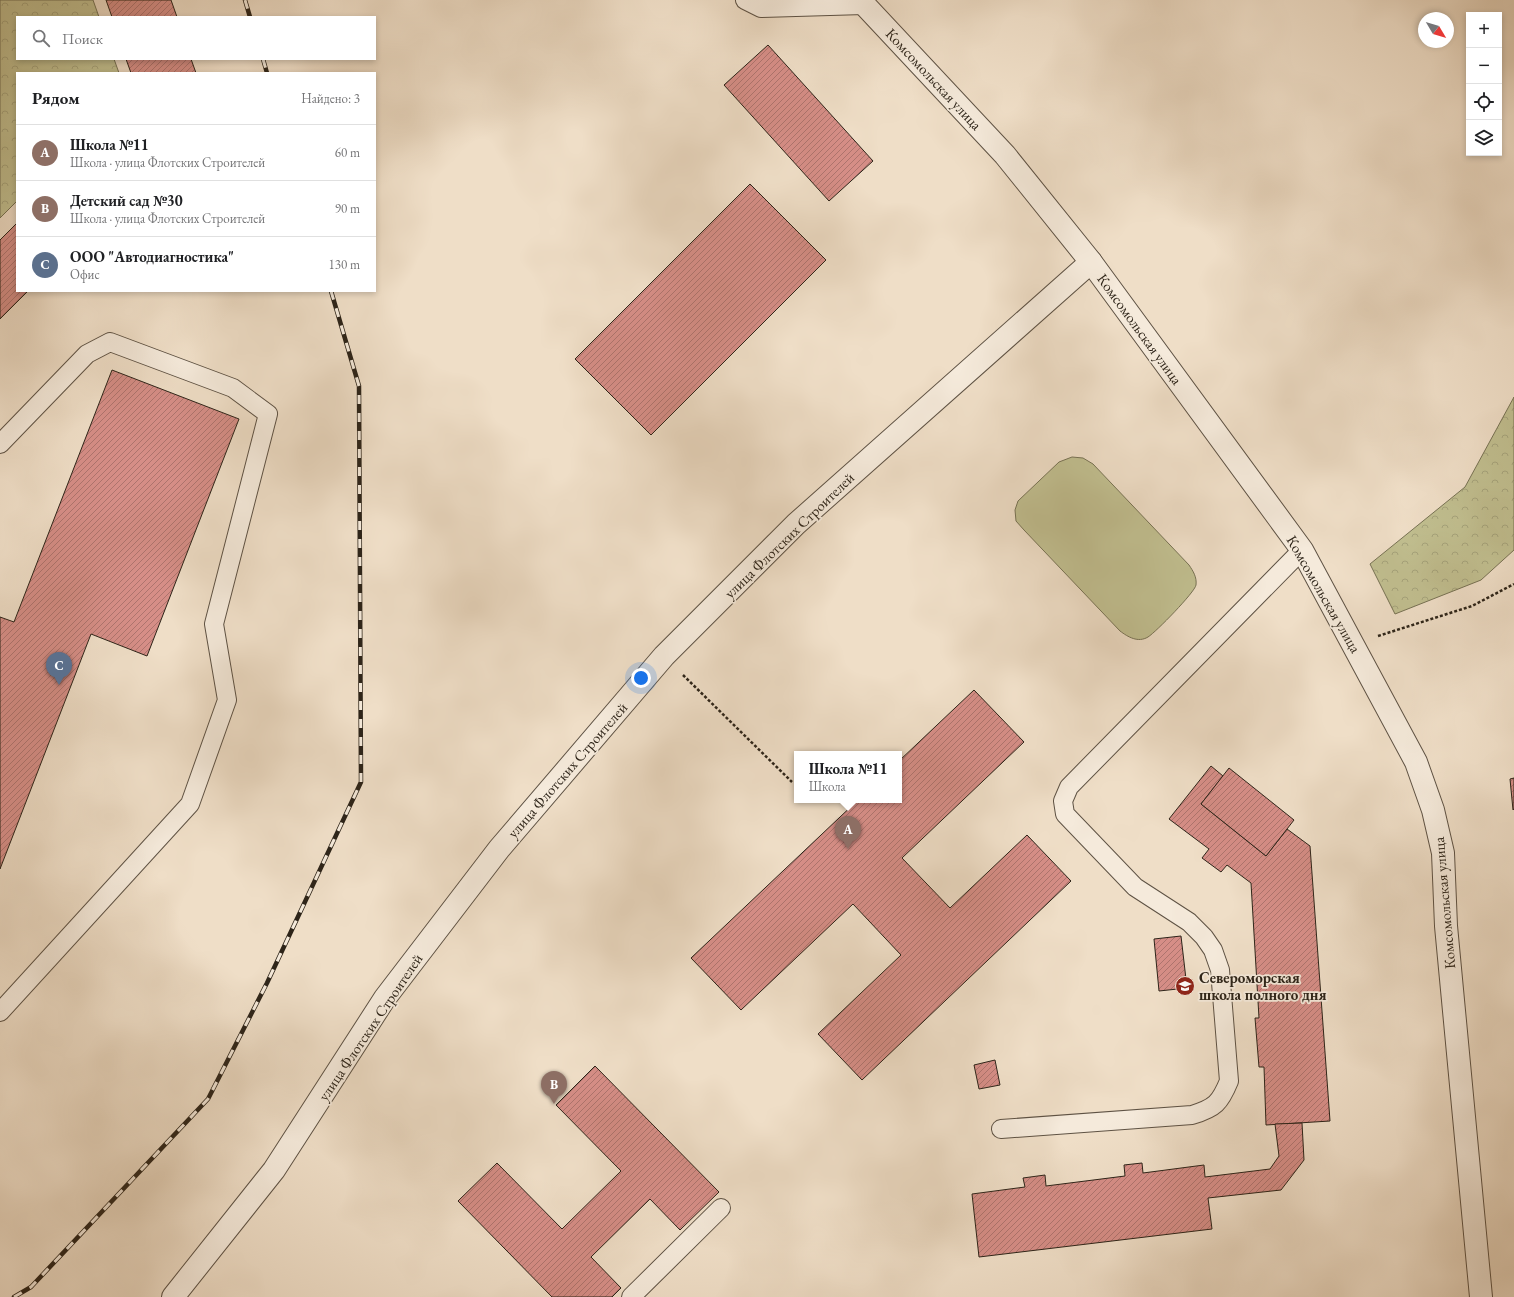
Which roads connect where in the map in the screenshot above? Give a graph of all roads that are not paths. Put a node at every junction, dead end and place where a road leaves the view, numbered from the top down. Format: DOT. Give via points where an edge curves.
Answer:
graph roads {
  1 [pos="745,0"];
  2 [pos="862,3"];
  3 [pos="1091,262"];
  4 [pos="0,444"];
  5 [pos="1302,550"];
  6 [pos="0,1012"];
  7 [pos="1001,1129"];
  8 [pos="722,1208"];
  9 [pos="172,1297"];
  10 [pos="631,1297"];
  11 [pos="1480,1297"];
  1 -- 2 [label="lane" via="761,8"];
  2 -- 3 [label="street, Комсомольская улица" via="1005,155"];
  3 -- 5 [label="street, Комсомольская улица"];
  3 -- 9 [label="street, улица Флотских Строителей" via="796,524 664,656 494,855 385,998 274,1170"];
  4 -- 6 [label="lane" via="87,354 110,342 233,388 268,414 214,624 227,700 190,804"];
  5 -- 7 [label="lane" via="1069,787 1063,801 1065,814 1135,887 1189,922 1213,950 1220,970 1229,1081 1223,1096 1209,1109 1192,1115"];
  5 -- 11 [label="street, Комсомольская улица" via="1416,762 1433,810 1442,852 1446,926"];
  8 -- 10 [label="lane"];
}
